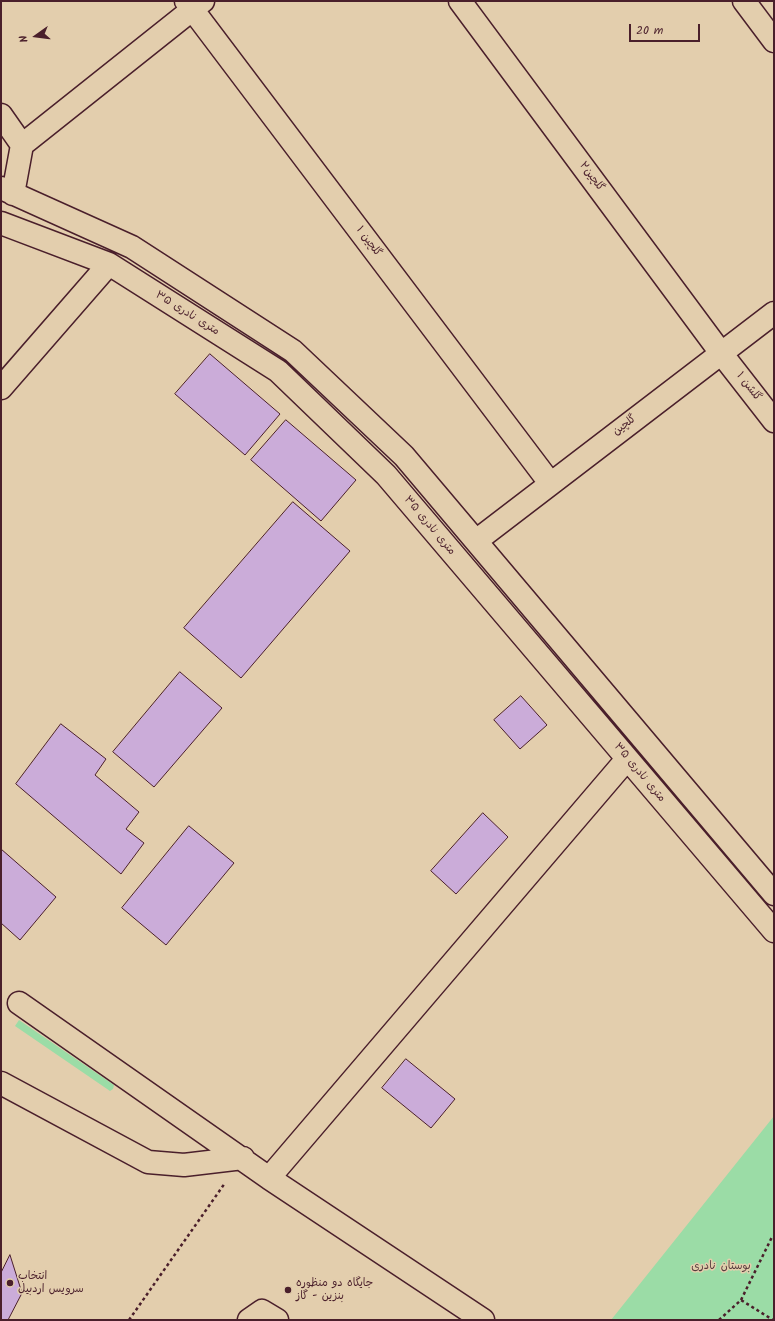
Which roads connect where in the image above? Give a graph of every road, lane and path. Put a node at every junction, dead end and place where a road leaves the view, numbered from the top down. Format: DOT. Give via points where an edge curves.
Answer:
graph roads {
  1 [pos="460,1"];
  2 [pos="744,1"];
  3 [pos="194,4"];
  4 [pos="774,41"];
  5 [pos="1,115"];
  6 [pos="22,145"];
  7 [pos="7,191"];
  8 [pos="1,223"];
  9 [pos="109,264"];
  10 [pos="774,313"];
  11 [pos="722,353"];
  12 [pos="1,388"];
  13 [pos="774,421"];
  14 [pos="550,483"];
  15 [pos="476,541"];
  16 [pos="627,759"];
  17 [pos="774,894"];
  18 [pos="774,931"];
  19 [pos="19,1003"];
  20 [pos="1,1083"];
  21 [pos="243,1158"];
  22 [pos="269,1178"];
  23 [pos="774,1236"];
  24 [pos="741,1300"];
  25 [pos="129,1320"];
  26 [pos="249,1320"];
  27 [pos="276,1320"];
  28 [pos="483,1320"];
  29 [pos="719,1320"];
  30 [pos="773,1320"];
  1 -- 11 [label="street, گلچین۲"];
  2 -- 4 [label="street"];
  3 -- 6 [label="street"];
  3 -- 14 [label="street, گلچین ۱"];
  5 -- 6 [label="street"];
  6 -- 7 [label="street"];
  7 -- 15 [label="street" via="132,248 293,351 404,456"];
  8 -- 9 [label="street, ۳۵ متری نادری"];
  9 -- 12 [label="street"];
  9 -- 16 [label="street, ۳۵ متری نادری" via="278,371 386,475"];
  10 -- 11 [label="street, گلچین"];
  11 -- 13 [label="street, گلشن ۱"];
  11 -- 14 [label="street, گلچین"];
  14 -- 15 [label="street, گلچین"];
  15 -- 17 [label="street"];
  16 -- 18 [label="street, ۳۵ متری نادری"];
  16 -- 22 [label="street"];
  19 -- 21 [label="street"];
  20 -- 21 [label="street" via="148,1162 184,1165"];
  21 -- 22 [label="street"];
  21 -- 25 [label="path"];
  22 -- 28 [label="street"];
  23 -- 24 [label="path"];
  24 -- 29 [label="path"];
  24 -- 30 [label="path"];
  26 -- 27 [label="street" via="262,1311"];
}
